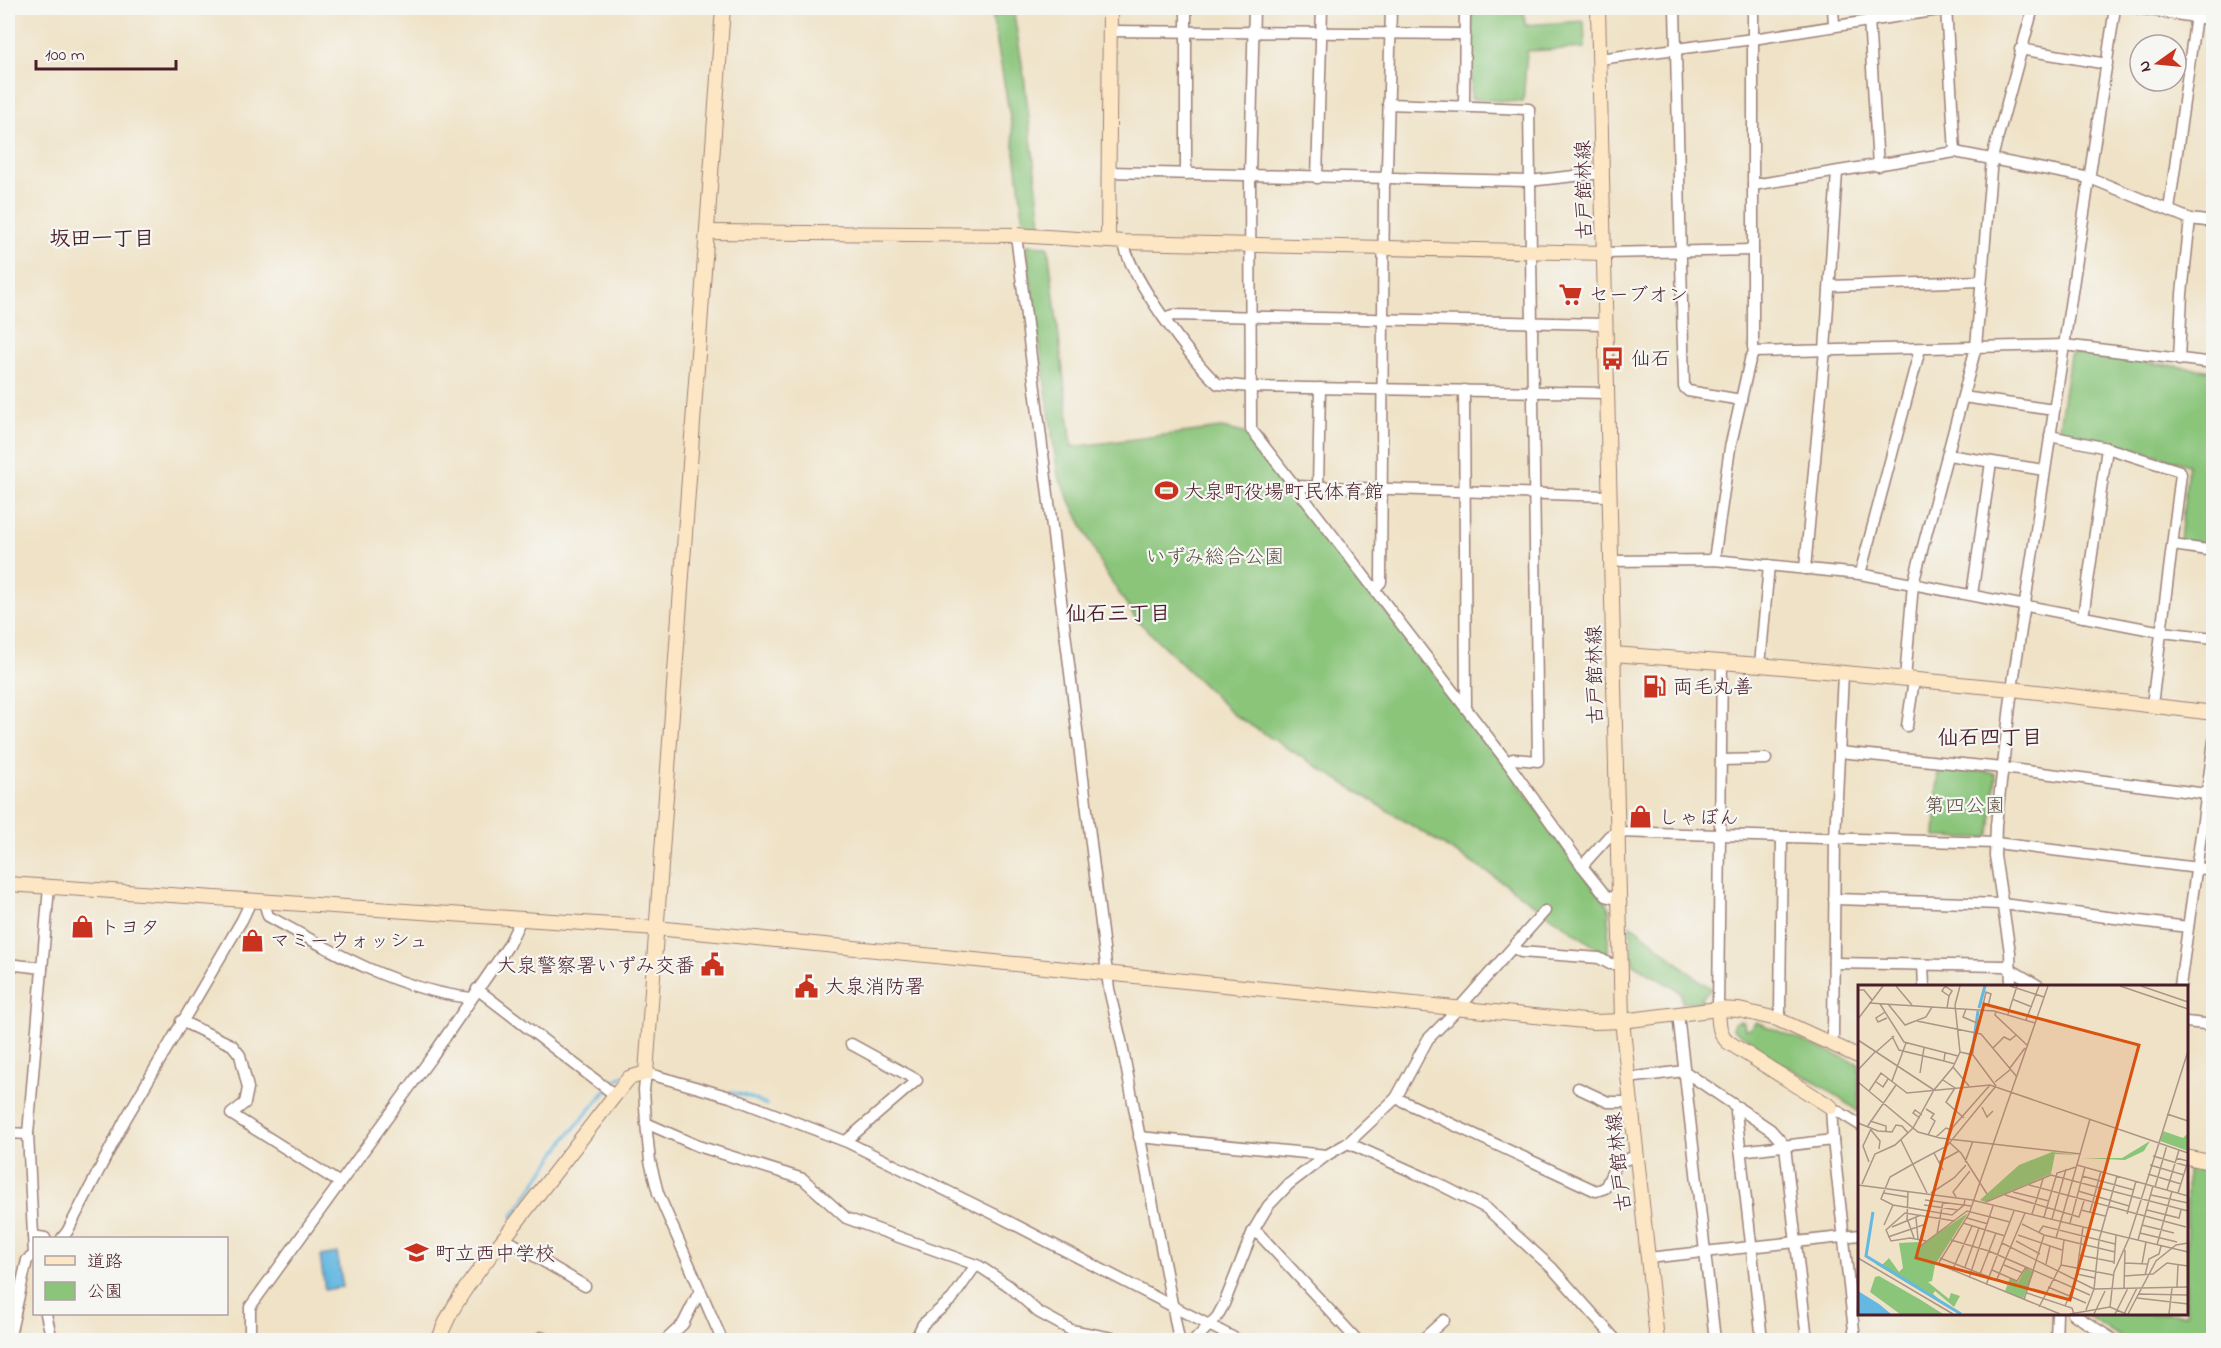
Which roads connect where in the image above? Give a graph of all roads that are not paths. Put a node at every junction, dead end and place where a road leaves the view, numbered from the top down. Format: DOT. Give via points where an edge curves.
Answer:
graph roads {
  1 [pos="723,8"];
  2 [pos="1110,8"];
  3 [pos="1186,8"];
  4 [pos="1254,8"];
  5 [pos="1322,8"];
  6 [pos="1391,8"];
  7 [pos="1465,8"];
  8 [pos="1598,8"];
  9 [pos="1675,8"];
  10 [pos="1753,8"];
  11 [pos="1833,8"];
  12 [pos="1946,8"];
  13 [pos="1952,8"];
  14 [pos="2032,8"];
  15 [pos="2115,8"];
  16 [pos="2137,8"];
  17 [pos="2197,12"];
  18 [pos="1869,19"];
  19 [pos="2214,20"];
  20 [pos="1834,25"];
  21 [pos="1109,32"];
  22 [pos="1254,32"];
  23 [pos="1186,33"];
  24 [pos="1322,33"];
  25 [pos="1390,33"];
  26 [pos="1465,34"];
  27 [pos="1753,39"];
  28 [pos="1676,49"];
  29 [pos="2020,49"];
  30 [pos="1599,59"];
  31 [pos="2107,64"];
  32 [pos="1388,104"];
  33 [pos="1464,106"];
  34 [pos="1955,152"];
  35 [pos="1992,158"];
  36 [pos="1878,166"];
  37 [pos="1108,172"];
  38 [pos="1837,172"];
  39 [pos="1602,173"];
  40 [pos="1186,174"];
  41 [pos="1250,176"];
  42 [pos="1317,177"];
  43 [pos="2090,178"];
  44 [pos="1385,179"];
  45 [pos="1529,181"];
  46 [pos="1753,185"];
  47 [pos="2169,210"];
  48 [pos="2190,219"];
  49 [pos="2214,222"];
  50 [pos="707,232"];
  51 [pos="1016,234"];
  52 [pos="1108,241"];
  53 [pos="1124,242"];
  54 [pos="1250,245"];
  55 [pos="1384,248"];
  56 [pos="1753,250"];
  57 [pos="1531,251"];
  58 [pos="1681,251"];
  59 [pos="1604,253"];
  60 [pos="1981,281"];
  61 [pos="1830,286"];
  62 [pos="1250,316"];
  63 [pos="1164,318"];
  64 [pos="1383,320"];
  65 [pos="1532,323"];
  66 [pos="1605,324"];
  67 [pos="2064,345"];
  68 [pos="1976,347"];
  69 [pos="1920,349"];
  70 [pos="1825,350"];
  71 [pos="1754,352"];
  72 [pos="2179,360"];
  73 [pos="2214,363"];
  74 [pos="1250,387"];
  75 [pos="1320,388"];
  76 [pos="1383,389"];
  77 [pos="1464,390"];
  78 [pos="1533,392"];
  79 [pos="1607,393"];
  80 [pos="1963,397"];
  81 [pos="1741,400"];
  82 [pos="2054,410"];
  83 [pos="2050,436"];
  84 [pos="2107,448"];
  85 [pos="1948,455"];
  86 [pos="1991,462"];
  87 [pos="2044,470"];
  88 [pos="1295,486"];
  89 [pos="1318,487"];
  90 [pos="1382,489"];
  91 [pos="1464,492"];
  92 [pos="1535,494"];
  93 [pos="1609,496"];
  94 [pos="2173,545"];
  95 [pos="2214,550"];
  96 [pos="1714,560"];
  97 [pos="1611,561"];
  98 [pos="1769,565"];
  99 [pos="1805,568"];
  100 [pos="1860,574"];
  101 [pos="1913,584"];
  102 [pos="1375,590"];
  103 [pos="1972,595"];
  104 [pos="2025,606"];
  105 [pos="2083,617"];
  106 [pos="2162,632"];
  107 [pos="2214,638"];
  108 [pos="1613,654"];
  109 [pos="1722,662"];
  110 [pos="1760,665"];
  111 [pos="1843,674"];
  112 [pos="1909,680"];
  113 [pos="2012,688"];
  114 [pos="2152,705"];
  115 [pos="1466,708"];
  116 [pos="2214,713"];
  117 [pos="1907,726"];
  118 [pos="2214,741"];
  119 [pos="1839,752"];
  120 [pos="1766,759"];
  121 [pos="1721,760"];
  122 [pos="1508,763"];
  123 [pos="2003,768"];
  124 [pos="2207,794"];
  125 [pos="1617,832"];
  126 [pos="1720,835"];
  127 [pos="1782,837"];
  128 [pos="1835,838"];
  129 [pos="1996,843"];
  130 [pos="1582,866"];
  131 [pos="2197,868"];
  132 [pos="2214,870"];
  133 [pos="8,884"];
  134 [pos="49,887"];
  135 [pos="1834,899"];
  136 [pos="1619,900"];
  137 [pos="257,902"];
  138 [pos="2002,904"];
  139 [pos="1545,911"];
  140 [pos="521,919"];
  141 [pos="2188,927"];
  142 [pos="656,928"];
  143 [pos="1514,948"];
  144 [pos="1834,963"];
  145 [pos="8,964"];
  146 [pos="1620,964"];
  147 [pos="1923,965"];
  148 [pos="42,968"];
  149 [pos="2011,969"];
  150 [pos="1107,974"];
  151 [pos="1924,985"];
  152 [pos="2011,985"];
  153 [pos="2036,985"];
  154 [pos="2180,985"];
  155 [pos="474,994"];
  156 [pos="1718,1009"];
  157 [pos="1458,1010"];
  158 [pos="1678,1014"];
  159 [pos="1777,1019"];
  160 [pos="181,1021"];
  161 [pos="1622,1021"];
  162 [pos="2188,1022"];
  163 [pos="2214,1025"];
  164 [pos="851,1044"];
  165 [pos="1831,1045"];
  166 [pos="1858,1056"];
  167 [pos="1684,1071"];
  168 [pos="646,1073"];
  169 [pos="1628,1078"];
  170 [pos="1578,1088"];
  171 [pos="615,1095"];
  172 [pos="1396,1098"];
  173 [pos="1631,1102"];
  174 [pos="1738,1107"];
  175 [pos="1832,1107"];
  176 [pos="646,1123"];
  177 [pos="1858,1124"];
  178 [pos="8,1133"];
  179 [pos="28,1134"];
  180 [pos="1139,1137"];
  181 [pos="1833,1140"];
  182 [pos="846,1141"];
  183 [pos="1348,1143"];
  184 [pos="1785,1146"];
  185 [pos="1740,1151"];
  186 [pos="1327,1155"];
  187 [pos="1637,1156"];
  188 [pos="2188,1157"];
  189 [pos="2214,1160"];
  190 [pos="340,1183"];
  191 [pos="1253,1231"];
  192 [pos="33,1236"];
  193 [pos="1843,1236"];
  194 [pos="1858,1236"];
  195 [pos="37,1237"];
  196 [pos="64,1237"];
  197 [pos="504,1238"];
  198 [pos="1796,1242"];
  199 [pos="1751,1246"];
  200 [pos="1705,1252"];
  201 [pos="33,1256"];
  202 [pos="1648,1258"];
  203 [pos="976,1265"];
  204 [pos="585,1286"];
  205 [pos="701,1293"];
  206 [pos="1172,1306"];
  207 [pos="11,1312"];
  208 [pos="46,1315"];
  209 [pos="2057,1315"];
  210 [pos="2075,1315"];
  211 [pos="1444,1320"];
  212 [pos="1211,1324"];
  213 [pos="1099,1339"];
  214 [pos="9,1341"];
  215 [pos="51,1341"];
  216 [pos="250,1341"];
  217 [pos="439,1341"];
  218 [pos="666,1341"];
  219 [pos="722,1341"];
  220 [pos="915,1341"];
  221 [pos="1122,1341"];
  222 [pos="1179,1341"];
  223 [pos="1196,1341"];
  224 [pos="1238,1341"];
  225 [pos="1357,1341"];
  226 [pos="1422,1341"];
  227 [pos="1616,1341"];
  228 [pos="1657,1341"];
  229 [pos="1715,1341"];
  230 [pos="1762,1341"];
  231 [pos="1807,1341"];
  232 [pos="1855,1341"];
  233 [pos="2056,1341"];
  234 [pos="2114,1341"];
  1 -- 50 [label="street"];
  2 -- 21 [label="street"];
  3 -- 23 [label="street"];
  4 -- 22 [label="street"];
  5 -- 24 [label="street"];
  6 -- 25 [label="street"];
  7 -- 26 [label="street"];
  8 -- 30 [label="street, 古戸館林線"];
  9 -- 28 [label="street"];
  10 -- 27 [label="street"];
  11 -- 20 [label="street"];
  12 -- 13 [label="street"];
  12 -- 18 [label="street"];
  12 -- 34 [label="street"];
  14 -- 29 [label="street"];
  15 -- 31 [label="street"];
  16 -- 17 [label="street"];
  17 -- 19 [label="street"];
  17 -- 47 [label="street"];
  18 -- 20 [label="street"];
  18 -- 36 [label="street"];
  20 -- 27 [label="street"];
  21 -- 23 [label="street"];
  21 -- 37 [label="street"];
  22 -- 23 [label="street"];
  22 -- 24 [label="street"];
  22 -- 41 [label="street"];
  23 -- 40 [label="street"];
  24 -- 25 [label="street"];
  24 -- 42 [label="street"];
  25 -- 26 [label="street"];
  25 -- 32 [label="street"];
  26 -- 33 [label="street"];
  27 -- 28 [label="street"];
  27 -- 46 [label="street"];
  28 -- 30 [label="street"];
  28 -- 58 [label="street"];
  29 -- 31 [label="street"];
  29 -- 35 [label="street"];
  30 -- 39 [label="street, 古戸館林線"];
  31 -- 43 [label="street"];
  32 -- 33 [label="street"];
  32 -- 44 [label="street"];
  33 -- 45 [label="street" via="1529,109"];
  34 -- 35 [label="street"];
  34 -- 36 [label="street"];
  35 -- 43 [label="street"];
  35 -- 60 [label="street"];
  36 -- 38 [label="street"];
  37 -- 40 [label="street"];
  37 -- 52 [label="street"];
  38 -- 46 [label="street"];
  38 -- 61 [label="street"];
  39 -- 45 [label="street"];
  39 -- 59 [label="street, 古戸館林線"];
  40 -- 41 [label="street"];
  41 -- 42 [label="street"];
  41 -- 54 [label="street"];
  42 -- 44 [label="street"];
  43 -- 47 [label="street"];
  43 -- 67 [label="street"];
  44 -- 45 [label="street"];
  44 -- 55 [label="street"];
  45 -- 57 [label="street"];
  46 -- 56 [label="street"];
  47 -- 48 [label="street"];
  48 -- 49 [label="street"];
  48 -- 72 [label="street"];
  50 -- 51 [label="street"];
  50 -- 142 [label="street"];
  51 -- 52 [label="street"];
  51 -- 150 [label="street"];
  52 -- 53 [label="street"];
  53 -- 54 [label="street"];
  53 -- 63 [label="street" via="1126,254"];
  54 -- 55 [label="street"];
  54 -- 62 [label="street"];
  55 -- 57 [label="street"];
  55 -- 64 [label="street"];
  56 -- 58 [label="street"];
  56 -- 71 [label="street"];
  57 -- 59 [label="street"];
  57 -- 65 [label="street"];
  58 -- 59 [label="street"];
  58 -- 81 [label="street" via="1684,387 1688,391"];
  59 -- 66 [label="street, 古戸館林線"];
  60 -- 61 [label="street"];
  60 -- 68 [label="street"];
  61 -- 70 [label="street"];
  62 -- 63 [label="street"];
  62 -- 64 [label="street"];
  62 -- 74 [label="street"];
  63 -- 74 [label="street" via="1218,384"];
  64 -- 65 [label="street"];
  64 -- 76 [label="street"];
  65 -- 66 [label="street"];
  65 -- 78 [label="street"];
  66 -- 79 [label="street, 古戸館林線"];
  67 -- 68 [label="street"];
  67 -- 72 [label="street"];
  67 -- 82 [label="street"];
  68 -- 69 [label="street"];
  68 -- 80 [label="street"];
  69 -- 70 [label="street"];
  69 -- 100 [label="street"];
  70 -- 71 [label="street"];
  70 -- 99 [label="street"];
  71 -- 81 [label="street"];
  72 -- 73 [label="street"];
  74 -- 75 [label="street"];
  74 -- 88 [label="street" via="1251,429"];
  75 -- 76 [label="street"];
  75 -- 89 [label="street"];
  76 -- 77 [label="street"];
  76 -- 90 [label="street"];
  77 -- 78 [label="street"];
  77 -- 91 [label="street"];
  78 -- 79 [label="street"];
  78 -- 92 [label="street"];
  79 -- 93 [label="street, 古戸館林線"];
  80 -- 82 [label="street"];
  80 -- 85 [label="street"];
  81 -- 96 [label="street"];
  82 -- 83 [label="street"];
  83 -- 84 [label="street"];
  83 -- 87 [label="street"];
  84 -- 94 [label="street" via="2180,471"];
  84 -- 105 [label="street"];
  85 -- 86 [label="street"];
  85 -- 101 [label="street"];
  86 -- 87 [label="street"];
  86 -- 103 [label="street"];
  87 -- 104 [label="street"];
  88 -- 89 [label="street"];
  88 -- 102 [label="street"];
  89 -- 90 [label="street"];
  90 -- 91 [label="street"];
  90 -- 102 [label="street" via="1381,582"];
  91 -- 92 [label="street"];
  91 -- 115 [label="street"];
  92 -- 93 [label="street"];
  92 -- 122 [label="street" via="1538,761 1513,759"];
  93 -- 97 [label="street, 古戸館林線"];
  94 -- 95 [label="street"];
  94 -- 106 [label="street"];
  96 -- 97 [label="street"];
  96 -- 98 [label="street"];
  97 -- 108 [label="street, 古戸館林線"];
  98 -- 99 [label="street"];
  98 -- 110 [label="street"];
  99 -- 100 [label="street"];
  100 -- 101 [label="street"];
  101 -- 103 [label="street"];
  101 -- 112 [label="street"];
  102 -- 115 [label="street"];
  103 -- 104 [label="street"];
  104 -- 105 [label="street"];
  104 -- 113 [label="street"];
  105 -- 106 [label="street"];
  106 -- 107 [label="street"];
  106 -- 114 [label="street"];
  108 -- 109 [label="street"];
  108 -- 125 [label="street, 古戸館林線"];
  109 -- 110 [label="street"];
  109 -- 121 [label="street"];
  110 -- 111 [label="street"];
  111 -- 112 [label="street"];
  111 -- 119 [label="street"];
  112 -- 113 [label="street"];
  112 -- 117 [label="street"];
  113 -- 114 [label="street"];
  113 -- 123 [label="street"];
  114 -- 116 [label="street"];
  115 -- 122 [label="street"];
  118 -- 124 [label="street"];
  119 -- 123 [label="street"];
  119 -- 128 [label="street"];
  120 -- 121 [label="street"];
  121 -- 126 [label="street"];
  122 -- 130 [label="street"];
  123 -- 124 [label="street"];
  123 -- 129 [label="street"];
  124 -- 131 [label="street"];
  125 -- 126 [label="street"];
  125 -- 130 [label="street"];
  125 -- 136 [label="street, 古戸館林線"];
  126 -- 127 [label="street"];
  126 -- 156 [label="street"];
  127 -- 128 [label="street"];
  127 -- 159 [label="street"];
  128 -- 129 [label="street"];
  128 -- 135 [label="street"];
  129 -- 131 [label="street"];
  129 -- 138 [label="street"];
  130 -- 136 [label="street" via="1606,896"];
  131 -- 132 [label="street"];
  131 -- 141 [label="street"];
  133 -- 134 [label="street"];
  134 -- 137 [label="street"];
  134 -- 148 [label="street"];
  135 -- 138 [label="street"];
  135 -- 144 [label="street"];
  136 -- 146 [label="street, 古戸館林線"];
  137 -- 140 [label="street"];
  137 -- 155 [label="street" via="268,916 331,951 416,987 443,995"];
  137 -- 160 [label="street"];
  138 -- 141 [label="street"];
  138 -- 149 [label="street"];
  139 -- 143 [label="street"];
  140 -- 142 [label="street"];
  140 -- 155 [label="street" via="508,946"];
  141 -- 154 [label="street"];
  142 -- 150 [label="street"];
  142 -- 168 [label="street"];
  143 -- 146 [label="street"];
  143 -- 157 [label="street"];
  144 -- 147 [label="street"];
  144 -- 165 [label="street"];
  145 -- 148 [label="street"];
  146 -- 161 [label="street, 古戸館林線"];
  147 -- 149 [label="street"];
  147 -- 151 [label="street"];
  148 -- 179 [label="street"];
  149 -- 152 [label="street"];
  149 -- 153 [label="street"];
  150 -- 157 [label="street"];
  150 -- 180 [label="street"];
  155 -- 171 [label="street"];
  155 -- 190 [label="street"];
  156 -- 158 [label="street"];
  156 -- 159 [label="street"];
  156 -- 175 [label="street" via="1722,1037"];
  157 -- 161 [label="street"];
  157 -- 172 [label="street" via="1428,1039"];
  158 -- 161 [label="street"];
  158 -- 167 [label="street"];
  159 -- 165 [label="street"];
  160 -- 190 [label="street" via="232,1045 240,1056 248,1088 245,1103 231,1114"];
  160 -- 196 [label="street"];
  161 -- 169 [label="street, 古戸館林線"];
  162 -- 163 [label="street"];
  164 -- 182 [label="street" via="917,1080"];
  165 -- 166 [label="street"];
  167 -- 169 [label="street"];
  167 -- 174 [label="street"];
  167 -- 200 [label="street"];
  168 -- 171 [label="street" via="629,1078"];
  168 -- 176 [label="street"];
  168 -- 182 [label="street" via="730,1097"];
  169 -- 173 [label="street, 古戸館林線"];
  170 -- 173 [label="street" via="1608,1102"];
  171 -- 197 [label="street"];
  172 -- 183 [label="street"];
  172 -- 187 [label="street" via="1596,1191 1605,1188 1621,1160"];
  173 -- 187 [label="street, 古戸館林線"];
  174 -- 184 [label="street" via="1771,1130"];
  174 -- 185 [label="street"];
  175 -- 177 [label="street"];
  175 -- 181 [label="street"];
  176 -- 203 [label="street" via="698,1146 803,1179 846,1218"];
  176 -- 205 [label="street" via="658,1193"];
  178 -- 179 [label="street"];
  179 -- 192 [label="street"];
  180 -- 186 [label="street"];
  180 -- 206 [label="street"];
  181 -- 184 [label="street"];
  181 -- 193 [label="street"];
  182 -- 206 [label="street"];
  183 -- 186 [label="street"];
  183 -- 227 [label="street" via="1486,1208 1552,1268"];
  184 -- 185 [label="street"];
  184 -- 198 [label="street"];
  185 -- 199 [label="street"];
  186 -- 191 [label="street" via="1289,1184 1268,1206"];
  187 -- 202 [label="street, 古戸館林線"];
  188 -- 189 [label="street"];
  190 -- 216 [label="street" via="250,1307"];
  191 -- 212 [label="street" via="1224,1304"];
  191 -- 225 [label="street"];
  192 -- 195 [label="street"];
  193 -- 194 [label="street"];
  193 -- 198 [label="street"];
  193 -- 232 [label="street"];
  197 -- 204 [label="street"];
  197 -- 217 [label="street" via="456,1306"];
  198 -- 199 [label="street"];
  198 -- 231 [label="street"];
  199 -- 200 [label="street"];
  199 -- 230 [label="street"];
  200 -- 202 [label="street"];
  200 -- 229 [label="street"];
  201 -- 207 [label="street" via="27,1260"];
  202 -- 228 [label="street, 古戸館林線"];
  203 -- 213 [label="street" via="1009,1286 1038,1312 1071,1330"];
  203 -- 220 [label="street" via="952,1299 923,1324"];
  205 -- 218 [label="street" via="683,1324"];
  205 -- 219 [label="street"];
  206 -- 212 [label="street"];
  206 -- 222 [label="street"];
  207 -- 214 [label="street"];
  208 -- 215 [label="street"];
  209 -- 233 [label="street"];
  210 -- 234 [label="street"];
  211 -- 226 [label="street"];
  212 -- 223 [label="street"];
  212 -- 224 [label="street"];
  213 -- 221 [label="street"];
}
